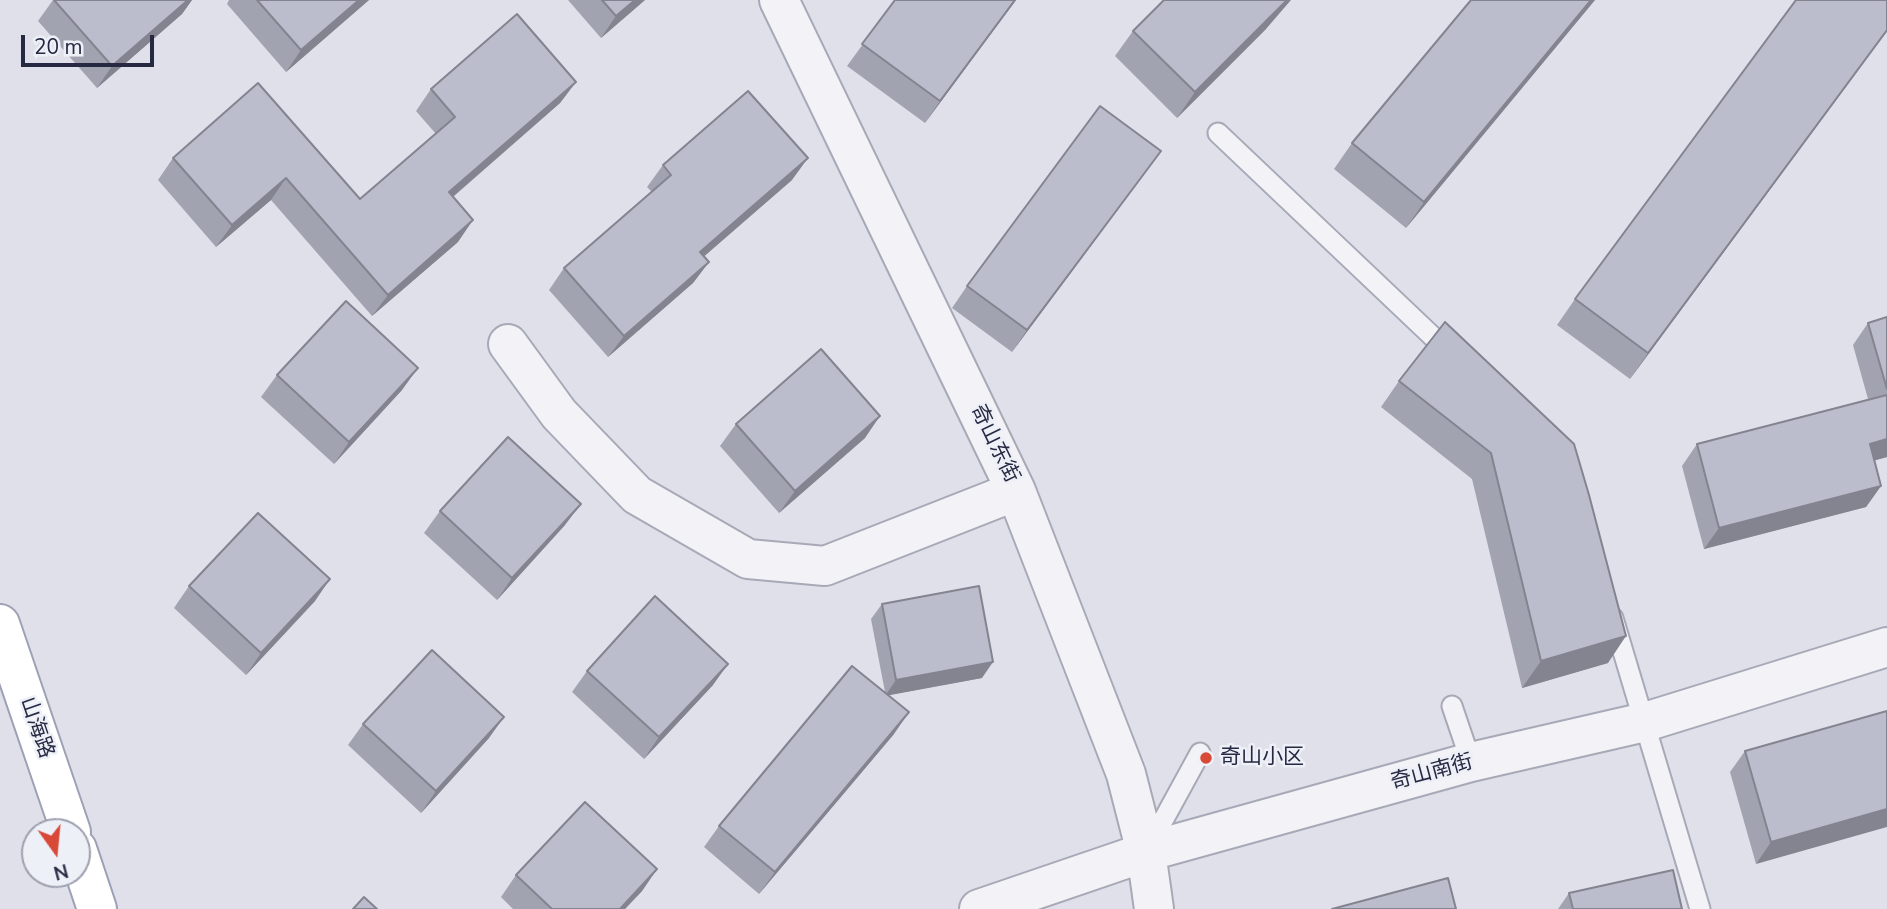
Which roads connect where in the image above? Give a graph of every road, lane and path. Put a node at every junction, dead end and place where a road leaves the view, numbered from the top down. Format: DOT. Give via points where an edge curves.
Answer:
graph roads {
  1 [pos="779,0"];
  2 [pos="1218,133"];
  3 [pos="508,344"];
  4 [pos="1466,369"];
  5 [pos="1016,491"];
  6 [pos="1609,606"];
  7 [pos="0,624"];
  8 [pos="1887,647"];
  9 [pos="1452,706"];
  10 [pos="1645,722"];
  11 [pos="1200,752"];
  12 [pos="1471,762"];
  13 [pos="66,818"];
  14 [pos="1146,852"];
  15 [pos="90,888"];
  16 [pos="97,909"];
  17 [pos="979,909"];
  18 [pos="1154,909"];
  19 [pos="1700,909"];
  1 -- 5 [label="street, 奇山东街"];
  2 -- 4 [label="lane"];
  3 -- 5 [label="street" via="559,414 636,495 748,559 825,566"];
  5 -- 14 [label="street, 奇山东街" via="1126,774"];
  6 -- 10 [label="lane"];
  7 -- 13 [label="main road, 山海路"];
  8 -- 10 [label="street, 奇山南街"];
  9 -- 12 [label="lane"];
  10 -- 12 [label="street, 奇山南街"];
  10 -- 19 [label="lane"];
  11 -- 14 [label="lane"];
  12 -- 14 [label="street, 奇山南街"];
  14 -- 17 [label="street, 奇山南街"];
  14 -- 18 [label="street, 奇山东街"];
  15 -- 16 [label="main road"];
}
